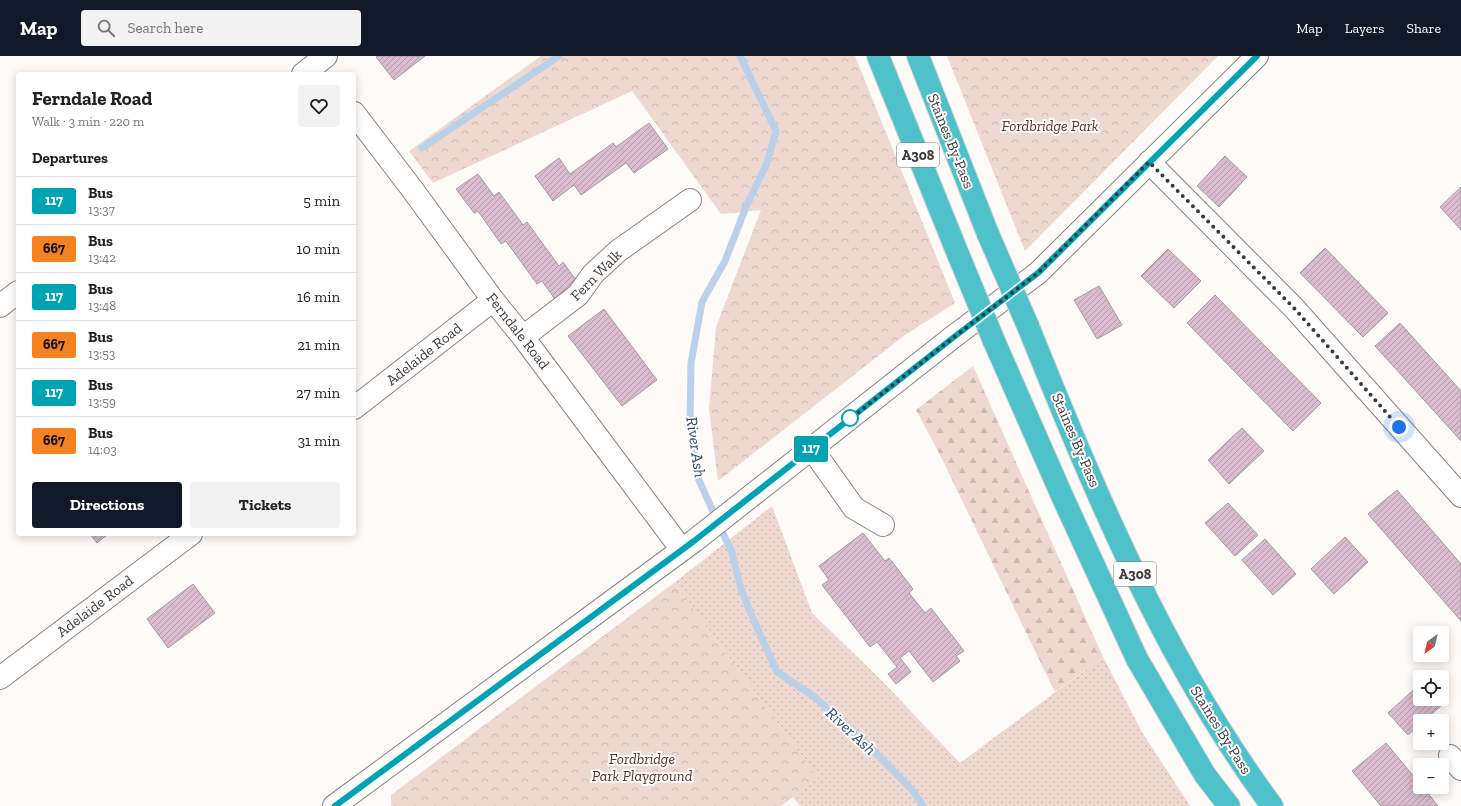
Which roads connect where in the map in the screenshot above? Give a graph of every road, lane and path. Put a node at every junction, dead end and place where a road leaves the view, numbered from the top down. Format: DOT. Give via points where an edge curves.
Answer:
graph roads {
  1 [pos="878,56"];
  2 [pos="918,56"];
  3 [pos="1257,56"];
  4 [pos="356,116"];
  5 [pos="1149,162"];
  6 [pos="690,200"];
  7 [pos="16,294"];
  8 [pos="493,300"];
  9 [pos="0,306"];
  10 [pos="523,337"];
  11 [pos="356,406"];
  12 [pos="812,449"];
  13 [pos="1461,496"];
  14 [pos="883,525"];
  15 [pos="188,536"];
  16 [pos="682,550"];
  17 [pos="0,678"];
  18 [pos="345,803"];
  19 [pos="1228,806"];
  20 [pos="1272,806"];
  1 -- 19 [label="highway, A308, bridge" via="994,341 1137,658 1206,775"];
  2 -- 20 [label="highway, Staines By-Pass / A308, bridge" via="988,234 1124,553 1173,651 1213,720"];
  3 -- 5 [label="street"];
  4 -- 8 [label="street, Ferndale Road"];
  5 -- 12 [label="street" via="1038,273"];
  5 -- 13 [label="street" via="1294,308"];
  6 -- 10 [label="street, Fern Walk" via="618,251 593,274 578,295"];
  7 -- 9 [label="street"];
  8 -- 10 [label="street, Ferndale Road"];
  8 -- 11 [label="street, Adelaide Road"];
  10 -- 16 [label="street, Ferndale Road"];
  12 -- 14 [label="street" via="854,508"];
  12 -- 16 [label="street"];
  15 -- 17 [label="street, Adelaide Road"];
  16 -- 18 [label="street"];
}
